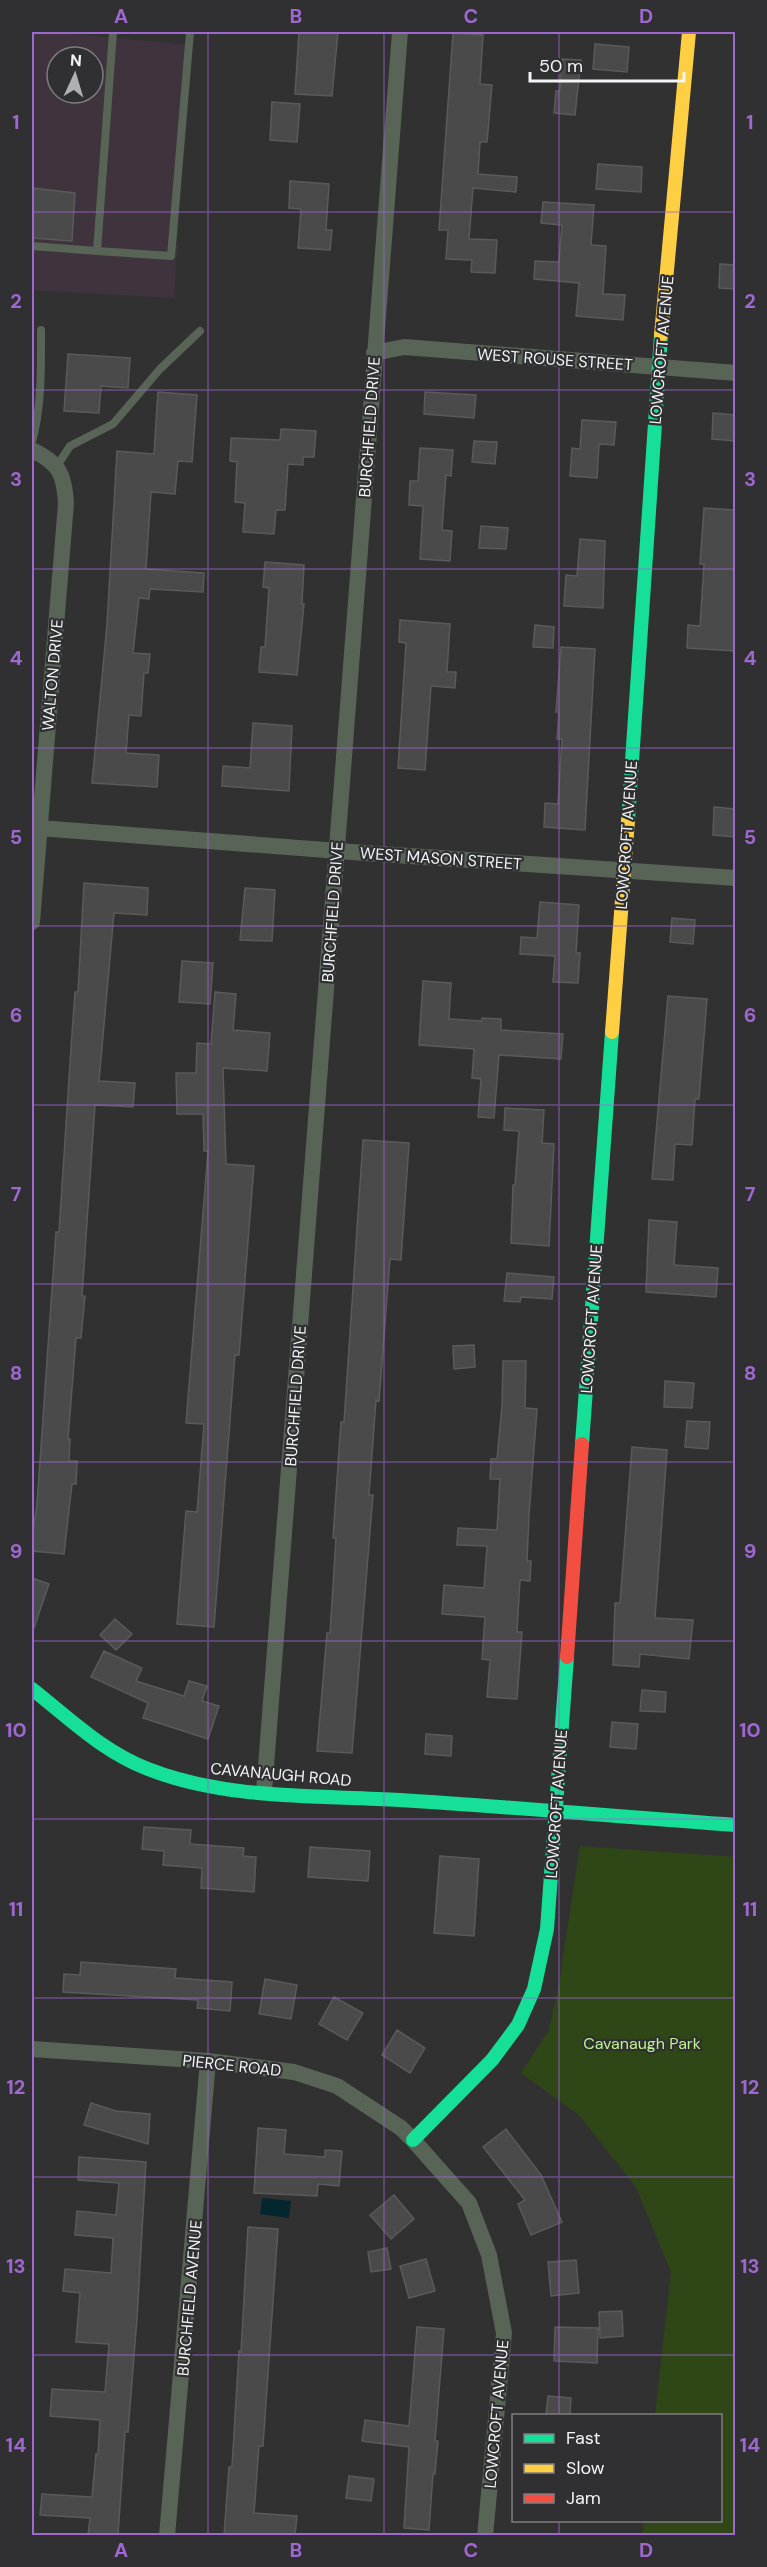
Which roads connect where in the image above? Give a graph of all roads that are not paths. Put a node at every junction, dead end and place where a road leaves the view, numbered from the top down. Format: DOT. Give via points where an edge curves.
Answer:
graph roads {
  1 [pos="113,32"];
  2 [pos="190,32"];
  3 [pos="400,32"];
  4 [pos="689,32"];
  5 [pos="32,246"];
  6 [pos="97,251"];
  7 [pos="41,330"];
  8 [pos="200,331"];
  9 [pos="374,352"];
  10 [pos="658,367"];
  11 [pos="735,373"];
  12 [pos="32,442"];
  13 [pos="32,450"];
  14 [pos="57,466"];
  15 [pos="39,828"];
  16 [pos="337,850"];
  17 [pos="624,872"];
  18 [pos="735,878"];
  19 [pos="32,921"];
  20 [pos="32,1689"];
  21 [pos="264,1792"];
  22 [pos="555,1810"];
  23 [pos="735,1826"];
  24 [pos="32,2049"];
  25 [pos="208,2061"];
  26 [pos="413,2140"];
  27 [pos="167,2535"];
  28 [pos="485,2535"];
  1 -- 6 [label="lane"];
  2 -- 6 [label="lane" via="171,256"];
  3 -- 9 [label="street, BURCHFIELD DRIVE"];
  4 -- 10 [label="street, LOWCROFT AVENUE"];
  5 -- 6 [label="lane"];
  7 -- 12 [label="lane"];
  8 -- 14 [label="lane" via="160,369 113,424 70,446"];
  9 -- 10 [label="street, WEST ROUSE STREET" via="404,347"];
  9 -- 16 [label="street, BURCHFIELD DRIVE"];
  10 -- 11 [label="street, WEST ROUSE STREET"];
  10 -- 17 [label="street, LOWCROFT AVENUE"];
  13 -- 14 [label="street"];
  14 -- 15 [label="street, WALTON DRIVE" via="65,482 66,502"];
  15 -- 16 [label="street, WEST MASON STREET"];
  15 -- 19 [label="street, WALTON DRIVE"];
  16 -- 17 [label="street, WEST MASON STREET"];
  16 -- 21 [label="street, BURCHFIELD DRIVE"];
  17 -- 18 [label="street, WEST MASON STREET"];
  17 -- 22 [label="street, LOWCROFT AVENUE"];
  20 -- 21 [label="street, CAVANAUGH ROAD" via="95,1742 148,1770 197,1783"];
  21 -- 22 [label="street, CAVANAUGH ROAD"];
  22 -- 23 [label="street, CAVANAUGH ROAD"];
  22 -- 26 [label="street, LOWCROFT AVENUE" via="545,1940 540,1972 527,2011 507,2043"];
  24 -- 25 [label="street, PIERCE ROAD"];
  25 -- 26 [label="street, PIERCE ROAD" via="294,2072 337,2086"];
  25 -- 27 [label="street, BURCHFIELD AVENUE"];
  26 -- 28 [label="street, LOWCROFT AVENUE" via="469,2203 489,2255 504,2333"];
}
